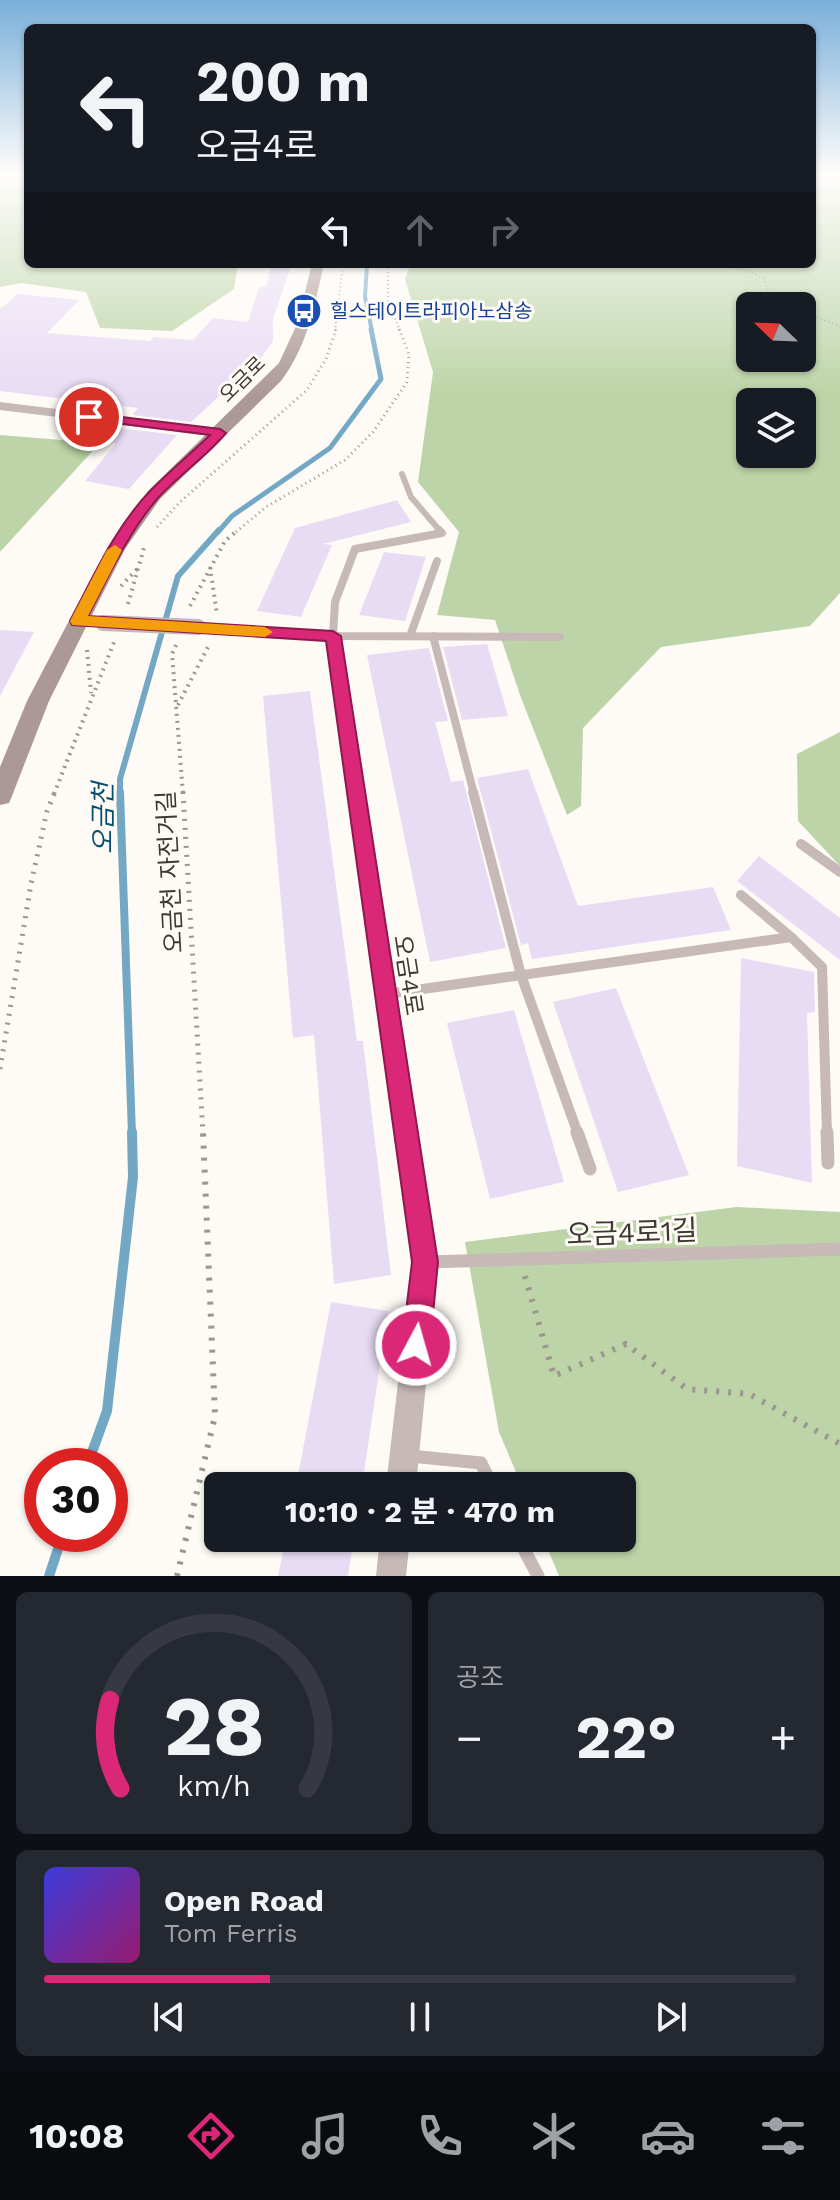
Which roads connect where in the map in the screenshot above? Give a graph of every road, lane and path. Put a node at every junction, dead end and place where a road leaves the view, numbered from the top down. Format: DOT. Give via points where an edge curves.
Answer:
graph roads {
  1 [pos="317,268"];
  2 [pos="343,268"];
  3 [pos="388,268"];
  4 [pos="733,268"];
  5 [pos="769,292"];
  6 [pos="816,317"];
  7 [pos="840,326"];
  8 [pos="0,406"];
  9 [pos="220,433"];
  10 [pos="402,474"];
  11 [pos="156,529"];
  12 [pos="147,540"];
  13 [pos="437,561"];
  14 [pos="210,565"];
  15 [pos="126,610"];
  16 [pos="217,616"];
  17 [pos="78,621"];
  18 [pos="192,622"];
  19 [pos="116,636"];
  20 [pos="333,636"];
  21 [pos="410,636"];
  22 [pos="433,636"];
  23 [pos="560,637"];
  24 [pos="86,639"];
  25 [pos="177,641"];
  26 [pos="210,643"];
  27 [pos="91,694"];
  28 [pos="178,705"];
  29 [pos="5,767"];
  30 [pos="0,796"];
  31 [pos="801,844"];
  32 [pos="840,872"];
  33 [pos="741,895"];
  34 [pos="791,937"];
  35 [pos="521,975"];
  36 [pos="384,994"];
  37 [pos="0,1069"];
  38 [pos="828,1163"];
  39 [pos="590,1169"];
  40 [pos="840,1249"];
  41 [pos="520,1259"];
  42 [pos="425,1262"];
  43 [pos="840,1444"];
  44 [pos="404,1456"];
  45 [pos="402,1472"];
  46 [pos="485,1472"];
  47 [pos="394,1552"];
  48 [pos="525,1552"];
  49 [pos="177,1576"];
  50 [pos="391,1576"];
  51 [pos="538,1576"];
  1 -- 9 [label="street, 오금로" via="293,358"];
  2 -- 11 [label="path" via="333,346 307,390"];
  3 -- 14 [label="path" via="388,300 409,354 407,382 373,432 345,460 245,522"];
  4 -- 5 [label="path" via="763,278"];
  6 -- 7 [label="path"];
  8 -- 9 [label="street"];
  9 -- 17 [label="street, 오금로" via="154,495 116,548"];
  10 -- 20 [label="lane" via="411,497 442,533 355,549 345,570"];
  12 -- 15 [label="path"];
  13 -- 21 [label="lane"];
  14 -- 16 [label="path"];
  14 -- 18 [label="path"];
  17 -- 18 [label="street, bridge"];
  17 -- 29 [label="street, 오금로"];
  18 -- 20 [label="street"];
  19 -- 27 [label="path"];
  20 -- 21 [label="lane"];
  20 -- 36 [label="street, 오금4로"];
  21 -- 22 [label="lane"];
  22 -- 23 [label="lane"];
  22 -- 35 [label="lane"];
  24 -- 27 [label="path"];
  25 -- 28 [label="path, 오금천 자전거길" via="172,654"];
  26 -- 28 [label="path"];
  27 -- 37 [label="path" via="47,811"];
  28 -- 49 [label="path, 오금천 자전거길" via="215,1416"];
  29 -- 30 [label="street, 오금로"];
  31 -- 32 [label="lane"];
  33 -- 34 [label="lane"];
  34 -- 35 [label="lane"];
  34 -- 38 [label="lane" via="822,967"];
  35 -- 36 [label="lane"];
  35 -- 39 [label="lane"];
  36 -- 42 [label="street, 오금4로"];
  40 -- 41 [label="lane, 오금4로1길"];
  41 -- 42 [label="lane, 오금4로1길"];
  41 -- 43 [label="path" via="554,1376 626,1344 687,1389 749,1394"];
  42 -- 44 [label="street, 오금4로"];
  44 -- 45 [label="street, 오금4로"];
  44 -- 46 [label="lane" via="481,1463"];
  47 -- 50 [label="street"];
  48 -- 51 [label="lane"];
}
